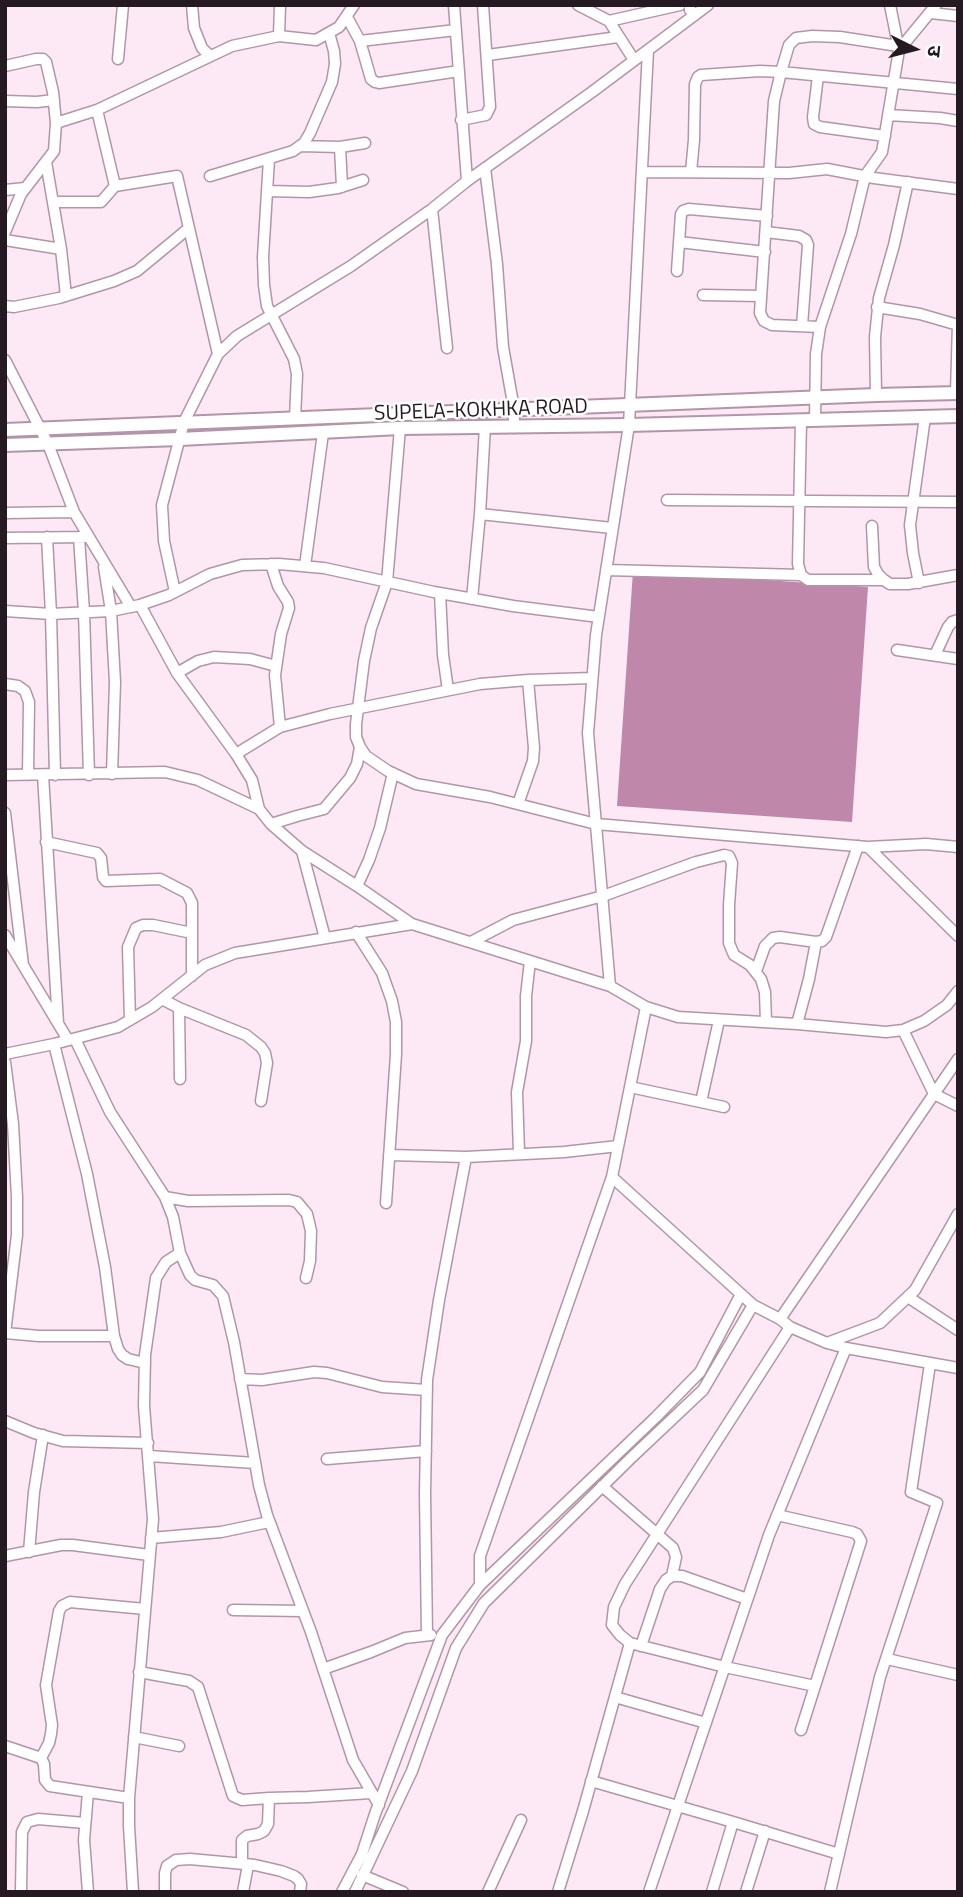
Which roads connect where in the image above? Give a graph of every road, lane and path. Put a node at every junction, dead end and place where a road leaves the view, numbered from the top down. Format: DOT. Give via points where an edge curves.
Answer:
graph roads {
  1 [pos="123,5"];
  2 [pos="192,5"];
  3 [pos="280,5"];
  4 [pos="454,5"];
  5 [pos="482,5"];
  6 [pos="578,5"];
  7 [pos="627,5"];
  8 [pos="680,5"];
  9 [pos="690,5"];
  10 [pos="708,5"];
  11 [pos="890,5"];
  12 [pos="350,9"];
  13 [pos="933,9"];
  14 [pos="695,15"];
  15 [pos="958,16"];
  16 [pos="628,17"];
  17 [pos="609,21"];
  18 [pos="334,30"];
  19 [pos="456,30"];
  20 [pos="279,36"];
  21 [pos="618,37"];
  22 [pos="360,41"];
  23 [pos="899,48"];
  24 [pos="648,50"];
  25 [pos="488,55"];
  26 [pos="210,57"];
  27 [pos="118,59"];
  28 [pos="634,61"];
  29 [pos="5,66"];
  30 [pos="458,71"];
  31 [pos="781,72"];
  32 [pos="818,76"];
  33 [pos="894,83"];
  34 [pos="958,89"];
  35 [pos="54,100"];
  36 [pos="5,101"];
  37 [pos="97,110"];
  38 [pos="888,115"];
  39 [pos="461,120"];
  40 [pos="958,121"];
  41 [pos="55,123"];
  42 [pos="885,136"];
  43 [pos="365,143"];
  44 [pos="300,146"];
  45 [pos="340,147"];
  46 [pos="269,159"];
  47 [pos="46,162"];
  48 [pos="485,168"];
  49 [pos="642,172"];
  50 [pos="691,172"];
  51 [pos="771,173"];
  52 [pos="210,176"];
  53 [pos="865,176"];
  54 [pos="363,180"];
  55 [pos="467,181"];
  56 [pos="908,182"];
  57 [pos="115,186"];
  58 [pos="342,187"];
  59 [pos="25,188"];
  60 [pos="958,189"];
  61 [pos="5,190"];
  62 [pos="267,191"];
  63 [pos="53,202"];
  64 [pos="426,213"];
  65 [pos="767,216"];
  66 [pos="189,228"];
  67 [pos="5,232"];
  68 [pos="766,232"];
  69 [pos="5,240"];
  70 [pos="679,242"];
  71 [pos="61,249"];
  72 [pos="765,252"];
  73 [pos="677,271"];
  74 [pos="703,295"];
  75 [pos="66,296"];
  76 [pos="761,296"];
  77 [pos="5,306"];
  78 [pos="877,307"];
  79 [pos="270,314"];
  80 [pos="958,325"];
  81 [pos="802,326"];
  82 [pos="820,327"];
  83 [pos="447,348"];
  84 [pos="218,354"];
  85 [pos="5,360"];
  86 [pos="957,393"];
  87 [pos="876,395"];
  88 [pos="815,398"];
  89 [pos="629,405"];
  90 [pos="514,409"];
  91 [pos="958,416"];
  92 [pos="925,417"];
  93 [pos="295,419"];
  94 [pos="801,420"];
  95 [pos="815,420"];
  96 [pos="184,422"];
  97 [pos="629,425"];
  98 [pos="485,426"];
  99 [pos="514,427"];
  100 [pos="400,428"];
  101 [pos="5,430"];
  102 [pos="41,430"];
  103 [pos="323,433"];
  104 [pos="180,439"];
  105 [pos="48,444"];
  106 [pos="5,445"];
  107 [pos="667,500"];
  108 [pos="801,500"];
  109 [pos="913,502"];
  110 [pos="958,502"];
  111 [pos="74,512"];
  112 [pos="5,513"];
  113 [pos="480,514"];
  114 [pos="872,526"];
  115 [pos="612,528"];
  116 [pos="47,537"];
  117 [pos="84,537"];
  118 [pos="5,538"];
  119 [pos="102,559"];
  120 [pos="271,564"];
  121 [pos="306,566"];
  122 [pos="606,569"];
  123 [pos="801,575"];
  124 [pos="958,575"];
  125 [pos="884,580"];
  126 [pos="387,582"];
  127 [pos="919,583"];
  128 [pos="174,592"];
  129 [pos="440,593"];
  130 [pos="472,599"];
  131 [pos="140,605"];
  132 [pos="5,611"];
  133 [pos="111,611"];
  134 [pos="84,612"];
  135 [pos="51,614"];
  136 [pos="599,617"];
  137 [pos="958,620"];
  138 [pos="897,650"];
  139 [pos="935,655"];
  140 [pos="958,659"];
  141 [pos="276,666"];
  142 [pos="177,673"];
  143 [pos="592,678"];
  144 [pos="528,680"];
  145 [pos="5,684"];
  146 [pos="448,690"];
  147 [pos="358,709"];
  148 [pos="279,727"];
  149 [pos="360,747"];
  150 [pos="236,754"];
  151 [pos="393,773"];
  152 [pos="112,774"];
  153 [pos="5,775"];
  154 [pos="27,775"];
  155 [pos="43,775"];
  156 [pos="55,775"];
  157 [pos="89,775"];
  158 [pos="517,804"];
  159 [pos="259,808"];
  160 [pos="5,813"];
  161 [pos="271,824"];
  162 [pos="596,824"];
  163 [pos="46,842"];
  164 [pos="863,847"];
  165 [pos="958,847"];
  166 [pos="302,851"];
  167 [pos="358,886"];
  168 [pos="603,896"];
  169 [pos="412,924"];
  170 [pos="356,932"];
  171 [pos="192,933"];
  172 [pos="5,935"];
  173 [pos="958,936"];
  174 [pos="325,938"];
  175 [pos="471,942"];
  176 [pos="816,942"];
  177 [pos="530,961"];
  178 [pos="23,965"];
  179 [pos="755,971"];
  180 [pos="192,976"];
  181 [pos="610,986"];
  182 [pos="958,991"];
  183 [pos="162,999"];
  184 [pos="952,1005"];
  185 [pos="646,1007"];
  186 [pos="179,1008"];
  187 [pos="130,1020"];
  188 [pos="719,1020"];
  189 [pos="766,1022"];
  190 [pos="58,1023"];
  191 [pos="797,1024"];
  192 [pos="903,1030"];
  193 [pos="71,1039"];
  194 [pos="54,1044"];
  195 [pos="5,1055"];
  196 [pos="958,1059"];
  197 [pos="5,1062"];
  198 [pos="180,1079"];
  199 [pos="630,1087"];
  200 [pos="934,1094"];
  201 [pos="261,1101"];
  202 [pos="701,1102"];
  203 [pos="958,1106"];
  204 [pos="724,1107"];
  205 [pos="9,1126"];
  206 [pos="618,1146"];
  207 [pos="519,1153"];
  208 [pos="389,1155"];
  209 [pos="466,1157"];
  210 [pos="612,1177"];
  211 [pos="165,1197"];
  212 [pos="386,1203"];
  213 [pos="5,1208"];
  214 [pos="17,1210"];
  215 [pos="958,1214"];
  216 [pos="180,1253"];
  217 [pos="306,1278"];
  218 [pos="741,1294"];
  219 [pos="908,1297"];
  220 [pos="753,1305"];
  221 [pos="780,1319"];
  222 [pos="790,1326"];
  223 [pos="958,1330"];
  224 [pos="5,1333"];
  225 [pos="114,1336"];
  226 [pos="827,1343"];
  227 [pos="845,1349"];
  228 [pos="145,1363"];
  229 [pos="930,1364"];
  230 [pos="958,1368"];
  231 [pos="240,1379"];
  232 [pos="427,1390"];
  233 [pos="5,1421"];
  234 [pos="43,1435"];
  235 [pos="148,1443"];
  236 [pos="426,1451"];
  237 [pos="149,1456"];
  238 [pos="327,1459"];
  239 [pos="255,1463"];
  240 [pos="602,1486"];
  241 [pos="777,1515"];
  242 [pos="270,1522"];
  243 [pos="657,1534"];
  244 [pos="151,1538"];
  245 [pos="29,1552"];
  246 [pos="149,1555"];
  247 [pos="5,1556"];
  248 [pos="672,1576"];
  249 [pos="480,1585"];
  250 [pos="747,1599"];
  251 [pos="145,1609"];
  252 [pos="233,1611"];
  253 [pos="303,1611"];
  254 [pos="427,1635"];
  255 [pos="442,1635"];
  256 [pos="635,1645"];
  257 [pos="887,1659"];
  258 [pos="725,1667"];
  259 [pos="323,1669"];
  260 [pos="139,1672"];
  261 [pos="958,1675"];
  262 [pos="815,1686"];
  263 [pos="615,1697"];
  264 [pos="706,1723"];
  265 [pos="801,1730"];
  266 [pos="134,1737"];
  267 [pos="5,1746"];
  268 [pos="179,1746"];
  269 [pos="41,1758"];
  270 [pos="591,1781"];
  271 [pos="88,1792"];
  272 [pos="371,1793"];
  273 [pos="129,1798"];
  274 [pos="269,1798"];
  275 [pos="379,1805"];
  276 [pos="678,1806"];
  277 [pos="521,1820"];
  278 [pos="733,1822"];
  279 [pos="85,1823"];
  280 [pos="765,1832"];
  281 [pos="839,1854"];
  282 [pos="245,1864"];
  283 [pos="362,1875"];
  284 [pos="21,1892"];
  285 [pos="88,1892"];
  286 [pos="133,1892"];
  287 [pos="165,1892"];
  288 [pos="243,1892"];
  289 [pos="300,1892"];
  290 [pos="342,1892"];
  291 [pos="355,1892"];
  292 [pos="403,1892"];
  293 [pos="488,1892"];
  294 [pos="558,1892"];
  295 [pos="649,1892"];
  296 [pos="712,1892"];
  297 [pos="746,1892"];
  298 [pos="830,1892"];
  1 -- 27 [label="street"];
  2 -- 26 [label="street" via="194,27"];
  3 -- 20 [label="street"];
  4 -- 19 [label="street"];
  5 -- 25 [label="street"];
  6 -- 17 [label="street"];
  7 -- 16 [label="street"];
  8 -- 16 [label="street"];
  9 -- 14 [label="street"];
  10 -- 14 [label="street"];
  11 -- 23 [label="street"];
  12 -- 18 [label="street"];
  12 -- 22 [label="street"];
  13 -- 15 [label="street"];
  13 -- 23 [label="street"];
  14 -- 24 [label="street"];
  16 -- 17 [label="street"];
  17 -- 21 [label="street"];
  18 -- 20 [label="street" via="316,40"];
  18 -- 44 [label="street" via="332,82"];
  19 -- 22 [label="street"];
  19 -- 30 [label="street"];
  20 -- 26 [label="street" via="232,46"];
  21 -- 25 [label="street"];
  21 -- 28 [label="street"];
  22 -- 30 [label="street" via="375,82"];
  23 -- 31 [label="street" via="840,37 796,38 789,45"];
  23 -- 33 [label="street"];
  24 -- 28 [label="street"];
  24 -- 49 [label="street"];
  25 -- 39 [label="street" via="489,110 482,117"];
  26 -- 37 [label="street"];
  28 -- 48 [label="street"];
  29 -- 35 [label="street" via="43,59"];
  30 -- 39 [label="street"];
  31 -- 32 [label="street"];
  31 -- 50 [label="street" via="698,77"];
  31 -- 51 [label="street" via="774,102"];
  32 -- 33 [label="street"];
  32 -- 42 [label="street" via="814,124"];
  33 -- 34 [label="street"];
  33 -- 38 [label="street"];
  35 -- 36 [label="street"];
  35 -- 41 [label="street"];
  37 -- 41 [label="street"];
  37 -- 57 [label="street"];
  38 -- 40 [label="street"];
  38 -- 42 [label="street"];
  39 -- 55 [label="street"];
  41 -- 47 [label="street" via="54,151"];
  42 -- 53 [label="street" via="882,152"];
  43 -- 45 [label="street"];
  44 -- 45 [label="street"];
  44 -- 46 [label="street"];
  45 -- 58 [label="street"];
  46 -- 52 [label="street"];
  46 -- 62 [label="street"];
  47 -- 59 [label="street"];
  47 -- 63 [label="street"];
  48 -- 55 [label="street"];
  48 -- 90 [label="street" via="503,347"];
  49 -- 50 [label="street"];
  49 -- 89 [label="street"];
  50 -- 51 [label="street"];
  51 -- 53 [label="street" via="827,169"];
  51 -- 65 [label="street"];
  53 -- 56 [label="street"];
  53 -- 82 [label="street"];
  54 -- 58 [label="street"];
  55 -- 64 [label="street"];
  56 -- 60 [label="street"];
  56 -- 78 [label="street"];
  57 -- 63 [label="street" via="101,202"];
  57 -- 66 [label="street" via="177,176"];
  58 -- 62 [label="street"];
  59 -- 61 [label="street"];
  59 -- 67 [label="street"];
  62 -- 79 [label="street" via="263,257"];
  63 -- 71 [label="street"];
  64 -- 79 [label="street"];
  64 -- 83 [label="street"];
  65 -- 68 [label="street"];
  65 -- 70 [label="street" via="685,210"];
  66 -- 75 [label="street" via="137,271"];
  66 -- 84 [label="street"];
  68 -- 72 [label="street"];
  68 -- 81 [label="street" via="806,240"];
  69 -- 71 [label="street"];
  70 -- 72 [label="street"];
  70 -- 73 [label="street"];
  71 -- 75 [label="street"];
  72 -- 76 [label="street"];
  74 -- 76 [label="street"];
  75 -- 77 [label="street"];
  76 -- 81 [label="street" via="764,321"];
  78 -- 80 [label="street"];
  78 -- 87 [label="street"];
  79 -- 84 [label="street"];
  79 -- 93 [label="street" via="294,359"];
  80 -- 86 [label="street"];
  81 -- 82 [label="street"];
  82 -- 88 [label="street"];
  84 -- 96 [label="street"];
  85 -- 102 [label="street"];
  86 -- 87 [label="street, SUPELA-KOKHKA ROAD"];
  87 -- 88 [label="street, SUPELA-KOKHKA ROAD"];
  88 -- 89 [label="street, SUPELA-KOKHKA ROAD"];
  88 -- 95 [label="street"];
  89 -- 90 [label="street, SUPELA-KOKHKA ROAD"];
  89 -- 97 [label="street"];
  90 -- 93 [label="street, SUPELA-KOKHKA ROAD"];
  90 -- 99 [label="street"];
  91 -- 92 [label="street, SUPELA-KOKHKA ROAD"];
  92 -- 95 [label="street, SUPELA-KOKHKA ROAD"];
  92 -- 109 [label="street"];
  93 -- 96 [label="street, SUPELA-KOKHKA ROAD"];
  94 -- 95 [label="street, SUPELA-KOKHKA ROAD"];
  94 -- 97 [label="street, SUPELA-KOKHKA ROAD"];
  94 -- 108 [label="street"];
  96 -- 102 [label="street, SUPELA-KOKHKA ROAD"];
  96 -- 104 [label="street"];
  97 -- 99 [label="street, SUPELA-KOKHKA ROAD"];
  97 -- 115 [label="street"];
  98 -- 99 [label="street, SUPELA-KOKHKA ROAD"];
  98 -- 100 [label="street, SUPELA-KOKHKA ROAD"];
  98 -- 113 [label="street"];
  100 -- 103 [label="street, SUPELA-KOKHKA ROAD"];
  100 -- 126 [label="street"];
  101 -- 102 [label="street, SUPELA-KOKHKA ROAD"];
  102 -- 105 [label="street"];
  103 -- 104 [label="street, SUPELA-KOKHKA ROAD"];
  103 -- 121 [label="street"];
  104 -- 105 [label="street, SUPELA-KOKHKA ROAD"];
  104 -- 128 [label="street" via="162,505"];
  105 -- 106 [label="street, SUPELA-KOKHKA ROAD"];
  105 -- 111 [label="street"];
  107 -- 108 [label="street"];
  108 -- 109 [label="street"];
  108 -- 123 [label="street"];
  109 -- 110 [label="street"];
  109 -- 127 [label="street" via="910,538"];
  111 -- 112 [label="street"];
  111 -- 117 [label="street"];
  113 -- 115 [label="street"];
  113 -- 130 [label="street"];
  114 -- 125 [label="street" via="874,567"];
  115 -- 122 [label="street"];
  116 -- 117 [label="street"];
  116 -- 118 [label="street"];
  116 -- 135 [label="street"];
  117 -- 119 [label="street"];
  117 -- 134 [label="street"];
  119 -- 131 [label="street" via="131,607"];
  119 -- 133 [label="street"];
  120 -- 121 [label="street"];
  120 -- 128 [label="street" via="242,565 210,574"];
  120 -- 141 [label="street" via="289,608"];
  121 -- 126 [label="street"];
  122 -- 123 [label="street"];
  122 -- 136 [label="street"];
  123 -- 125 [label="street" via="808,580"];
  124 -- 127 [label="street"];
  125 -- 127 [label="street" via="898,585"];
  126 -- 129 [label="street"];
  126 -- 147 [label="street" via="364,662"];
  128 -- 131 [label="street"];
  129 -- 130 [label="street"];
  129 -- 146 [label="street"];
  130 -- 136 [label="street"];
  131 -- 133 [label="street"];
  131 -- 142 [label="street"];
  132 -- 135 [label="street"];
  133 -- 134 [label="street"];
  133 -- 152 [label="street" via="115,682"];
  134 -- 135 [label="street"];
  134 -- 157 [label="street"];
  135 -- 156 [label="street"];
  136 -- 143 [label="street"];
  137 -- 139 [label="street" via="950,624"];
  138 -- 139 [label="street"];
  139 -- 140 [label="street"];
  141 -- 142 [label="street" via="214,657"];
  141 -- 148 [label="street"];
  142 -- 150 [label="street"];
  143 -- 144 [label="street"];
  143 -- 162 [label="street" via="588,733"];
  144 -- 146 [label="street"];
  144 -- 158 [label="street" via="533,761"];
  145 -- 154 [label="street" via="25,691 29,702"];
  146 -- 147 [label="street"];
  147 -- 148 [label="street"];
  147 -- 149 [label="street"];
  148 -- 150 [label="street"];
  149 -- 151 [label="street"];
  149 -- 161 [label="street" via="351,778 324,809"];
  150 -- 159 [label="street" via="252,780"];
  151 -- 158 [label="street" via="424,787"];
  151 -- 167 [label="street" via="380,828"];
  152 -- 157 [label="street"];
  152 -- 159 [label="street" via="165,772 198,780"];
  153 -- 154 [label="street"];
  154 -- 155 [label="street"];
  155 -- 156 [label="street"];
  155 -- 163 [label="street"];
  156 -- 157 [label="street"];
  158 -- 162 [label="street"];
  159 -- 161 [label="street"];
  160 -- 178 [label="street"];
  161 -- 166 [label="street"];
  162 -- 164 [label="street"];
  162 -- 168 [label="street"];
  163 -- 171 [label="street" via="97,853 106,881 160,879 183,890 192,904"];
  163 -- 190 [label="street"];
  164 -- 165 [label="street"];
  164 -- 173 [label="street"];
  164 -- 176 [label="street" via="827,937"];
  166 -- 167 [label="street"];
  166 -- 174 [label="street"];
  167 -- 169 [label="street"];
  168 -- 175 [label="street" via="513,920"];
  168 -- 179 [label="street" via="696,862 729,856 729,943 734,956"];
  168 -- 181 [label="street"];
  169 -- 170 [label="street"];
  169 -- 175 [label="street"];
  170 -- 174 [label="street"];
  170 -- 208 [label="street" via="382,973 396,1022"];
  171 -- 180 [label="street"];
  171 -- 187 [label="street" via="153,925 136,928 128,947"];
  172 -- 178 [label="street"];
  174 -- 180 [label="street" via="235,953 205,965"];
  175 -- 177 [label="street"];
  176 -- 179 [label="street" via="773,938"];
  176 -- 191 [label="street"];
  177 -- 181 [label="street"];
  177 -- 207 [label="street" via="526,1041 517,1092"];
  178 -- 190 [label="street"];
  179 -- 189 [label="street" via="765,992"];
  180 -- 183 [label="street"];
  181 -- 185 [label="street"];
  182 -- 184 [label="street"];
  183 -- 186 [label="street"];
  183 -- 187 [label="street"];
  184 -- 192 [label="street"];
  185 -- 188 [label="street" via="678,1017"];
  185 -- 199 [label="street"];
  186 -- 198 [label="street"];
  186 -- 201 [label="street" via="246,1035 261,1047 267,1063"];
  187 -- 193 [label="street"];
  188 -- 189 [label="street"];
  188 -- 202 [label="street"];
  189 -- 191 [label="street"];
  190 -- 193 [label="street"];
  191 -- 192 [label="street"];
  192 -- 200 [label="street"];
  193 -- 194 [label="street"];
  193 -- 211 [label="street" via="110,1112"];
  194 -- 195 [label="street"];
  194 -- 225 [label="street" via="87,1174"];
  196 -- 200 [label="street"];
  197 -- 205 [label="street"];
  199 -- 202 [label="street"];
  199 -- 206 [label="street"];
  200 -- 203 [label="street"];
  200 -- 221 [label="street"];
  202 -- 204 [label="street"];
  205 -- 214 [label="street"];
  206 -- 207 [label="street"];
  206 -- 210 [label="street"];
  207 -- 209 [label="street"];
  208 -- 209 [label="street"];
  208 -- 212 [label="street"];
  209 -- 232 [label="street"];
  210 -- 218 [label="street"];
  210 -- 249 [label="street" via="480,1556"];
  211 -- 216 [label="street"];
  211 -- 217 [label="street" via="297,1202 307,1214 311,1231"];
  213 -- 214 [label="street"];
  214 -- 224 [label="street"];
  215 -- 219 [label="street"];
  216 -- 228 [label="street" via="166,1262 156,1278"];
  216 -- 231 [label="street" via="190,1275 213,1285 223,1296"];
  218 -- 220 [label="street"];
  218 -- 249 [label="street" via="700,1373"];
  219 -- 223 [label="street"];
  219 -- 226 [label="street" via="880,1323"];
  220 -- 221 [label="street"];
  220 -- 240 [label="street" via="703,1390"];
  221 -- 222 [label="street"];
  222 -- 226 [label="street"];
  222 -- 243 [label="street"];
  224 -- 225 [label="street"];
  225 -- 228 [label="street" via="122,1355"];
  226 -- 227 [label="street"];
  227 -- 229 [label="street"];
  227 -- 241 [label="street"];
  228 -- 235 [label="street"];
  229 -- 230 [label="street"];
  229 -- 257 [label="street" via="911,1492 937,1503"];
  231 -- 232 [label="street" via="314,1372 382,1387"];
  231 -- 239 [label="street"];
  232 -- 236 [label="street"];
  233 -- 234 [label="street"];
  234 -- 235 [label="street" via="64,1441"];
  234 -- 245 [label="street"];
  235 -- 237 [label="street"];
  236 -- 238 [label="street"];
  236 -- 254 [label="street"];
  237 -- 239 [label="street"];
  237 -- 244 [label="street"];
  239 -- 242 [label="street"];
  240 -- 243 [label="street"];
  240 -- 283 [label="street" via="484,1603 456,1648 412,1771"];
  241 -- 250 [label="street"];
  241 -- 262 [label="street" via="852,1532 861,1541"];
  242 -- 244 [label="street"];
  242 -- 253 [label="street"];
  243 -- 248 [label="street" via="676,1553"];
  243 -- 256 [label="street" via="614,1607 612,1625"];
  244 -- 246 [label="street"];
  245 -- 246 [label="street" via="73,1545"];
  245 -- 247 [label="street"];
  246 -- 251 [label="street"];
  248 -- 250 [label="street"];
  248 -- 256 [label="street" via="660,1590"];
  249 -- 255 [label="street"];
  250 -- 258 [label="street"];
  251 -- 260 [label="street"];
  251 -- 269 [label="street" via="71,1602 62,1606 46,1685 51,1734"];
  252 -- 253 [label="street"];
  253 -- 259 [label="street"];
  254 -- 255 [label="street"];
  254 -- 259 [label="street" via="405,1638"];
  255 -- 275 [label="street"];
  256 -- 258 [label="street"];
  256 -- 263 [label="street"];
  257 -- 261 [label="street"];
  257 -- 281 [label="street"];
  258 -- 262 [label="street"];
  258 -- 264 [label="street"];
  259 -- 272 [label="street" via="353,1760"];
  260 -- 266 [label="street"];
  260 -- 274 [label="street" via="189,1681 198,1687 233,1796"];
  262 -- 265 [label="street"];
  263 -- 264 [label="street"];
  263 -- 270 [label="street"];
  264 -- 276 [label="street"];
  266 -- 268 [label="street"];
  266 -- 273 [label="street"];
  267 -- 269 [label="street"];
  269 -- 271 [label="street" via="46,1783"];
  270 -- 276 [label="street"];
  270 -- 294 [label="street"];
  271 -- 273 [label="street"];
  271 -- 279 [label="street"];
  272 -- 274 [label="street"];
  272 -- 275 [label="street"];
  273 -- 286 [label="street"];
  274 -- 282 [label="street" via="264,1831 242,1840"];
  275 -- 290 [label="street" via="362,1854"];
  276 -- 278 [label="street"];
  276 -- 295 [label="street"];
  277 -- 293 [label="street"];
  278 -- 280 [label="street"];
  278 -- 296 [label="street"];
  279 -- 284 [label="street" via="27,1822 22,1832"];
  279 -- 285 [label="street"];
  280 -- 281 [label="street"];
  280 -- 297 [label="street"];
  281 -- 298 [label="street"];
  282 -- 287 [label="street" via="176,1860 167,1866"];
  282 -- 288 [label="street"];
  282 -- 289 [label="street" via="294,1876 301,1884"];
  283 -- 291 [label="street"];
  283 -- 292 [label="street"];
}
